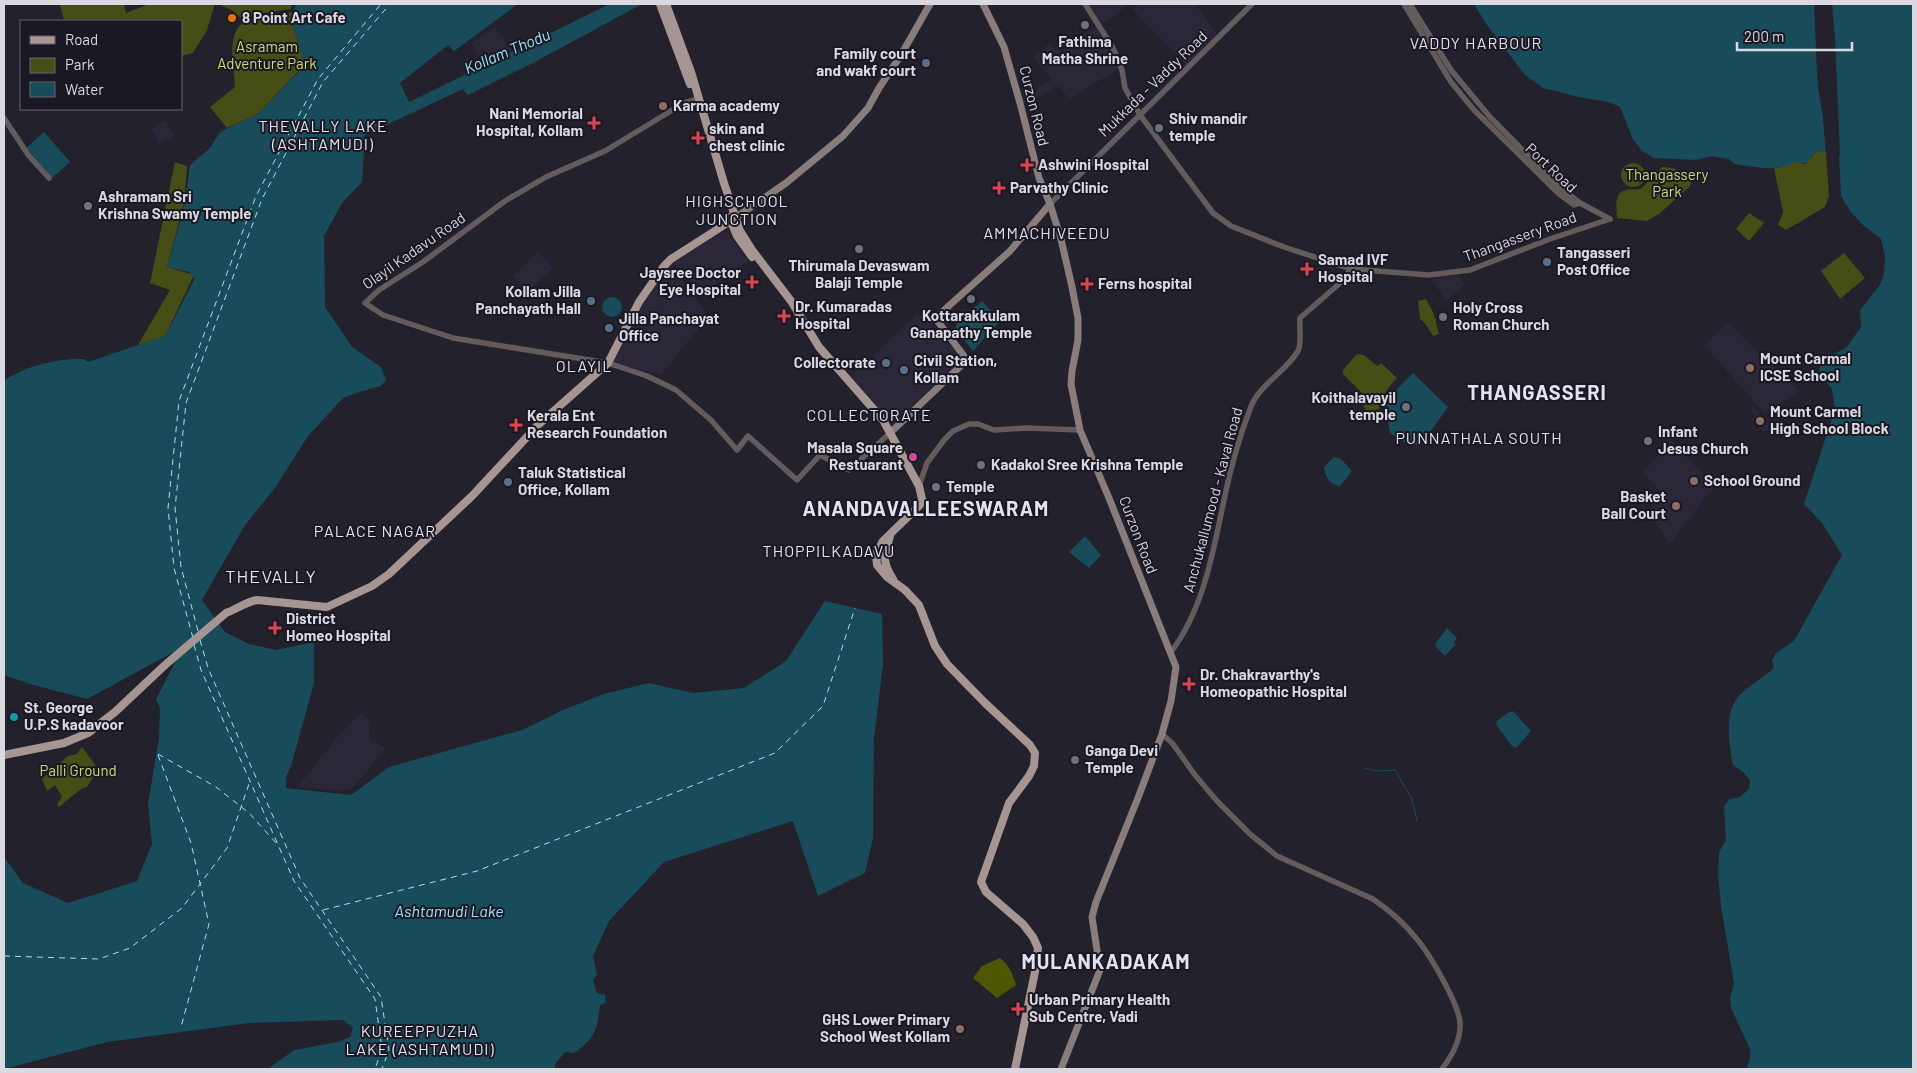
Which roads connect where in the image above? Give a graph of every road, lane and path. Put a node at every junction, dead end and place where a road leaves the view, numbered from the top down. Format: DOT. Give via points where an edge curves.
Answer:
graph roads {
  1 [pos="660,4"];
  2 [pos="666,4"];
  3 [pos="930,4"];
  4 [pos="983,4"];
  5 [pos="1085,4"];
  6 [pos="1252,4"];
  7 [pos="1404,4"];
  8 [pos="1410,4"];
  9 [pos="671,25"];
  10 [pos="697,98"];
  11 [pos="1140,115"];
  12 [pos="4,120"];
  13 [pos="49,178"];
  14 [pos="1050,204"];
  15 [pos="1580,204"];
  16 [pos="733,219"];
  17 [pos="1351,269"];
  18 [pos="608,363"];
  19 [pos="1080,430"];
  20 [pos="890,433"];
  21 [pos="919,486"];
  22 [pos="1171,652"];
  23 [pos="1162,734"];
  24 [pos="4,755"];
  25 [pos="1015,1069"];
  26 [pos="1061,1069"];
  27 [pos="1442,1069"];
  1 -- 9 [label="main road"];
  2 -- 9 [label="main road"];
  3 -- 16 [label="main road" via="868,108 843,136 815,161"];
  4 -- 14 [label="main road, Curzon Road" via="1004,47 1036,169"];
  5 -- 11 [label="street, Thangassery Road" via="1113,48 1122,70 1124,88"];
  6 -- 11 [label="street, Mukkada - Vaddy Road"];
  7 -- 15 [label="street, Port Road" via="1451,82 1474,110 1545,182 1574,205"];
  8 -- 15 [label="street, Port Road" via="1471,96 1540,170"];
  9 -- 10 [label="main road"];
  10 -- 16 [label="main road"];
  10 -- 18 [label="street, Olayil Kadavu Road" via="505,201 365,301 383,314 453,338"];
  11 -- 14 [label="street, Mukkada - Vaddy Road"];
  11 -- 17 [label="street, Thangassery Road" via="1221,220 1284,247"];
  12 -- 13 [label="street"];
  14 -- 19 [label="main road, Curzon Road" via="1078,318 1071,384"];
  14 -- 20 [label="main road" via="1010,251 936,319 967,360"];
  15 -- 17 [label="street, Thangassery Road" via="1610,219 1470,270 1429,275"];
  16 -- 18 [label="main road" via="664,266 639,302"];
  16 -- 20 [label="main road" via="744,248 776,286 824,360"];
  17 -- 22 [label="street, Anchukallumood - Kaval Road" via="1339,284 1300,318 1298,350 1254,400 1233,463 1204,586 1192,616"];
  18 -- 20 [label="street" via="676,390 711,420 736,450 748,436 797,480 820,455 849,470"];
  18 -- 24 [label="main road" via="526,436 472,496 411,554 372,586 327,607 257,600 248,602 226,613 88,733 64,743"];
  19 -- 21 [label="street" via="994,430 969,424 953,431 944,440 927,463"];
  19 -- 22 [label="main road, Curzon Road"];
  20 -- 21 [label="main road"];
  21 -- 25 [label="main road" via="920,505 877,550 875,561 880,570 919,605 935,646 947,664 1036,753 1032,773 1015,793 1005,814 981,882 986,892 1023,924 1038,948"];
  22 -- 23 [label="main road, Curzon Road" via="1176,667 1175,678"];
  23 -- 26 [label="main road, Curzon Road" via="1096,902 1092,917 1100,970"];
  23 -- 27 [label="street" via="1217,802 1248,833 1277,856 1373,899 1417,939 1456,1004 1460,1023 1458,1042"];
}
